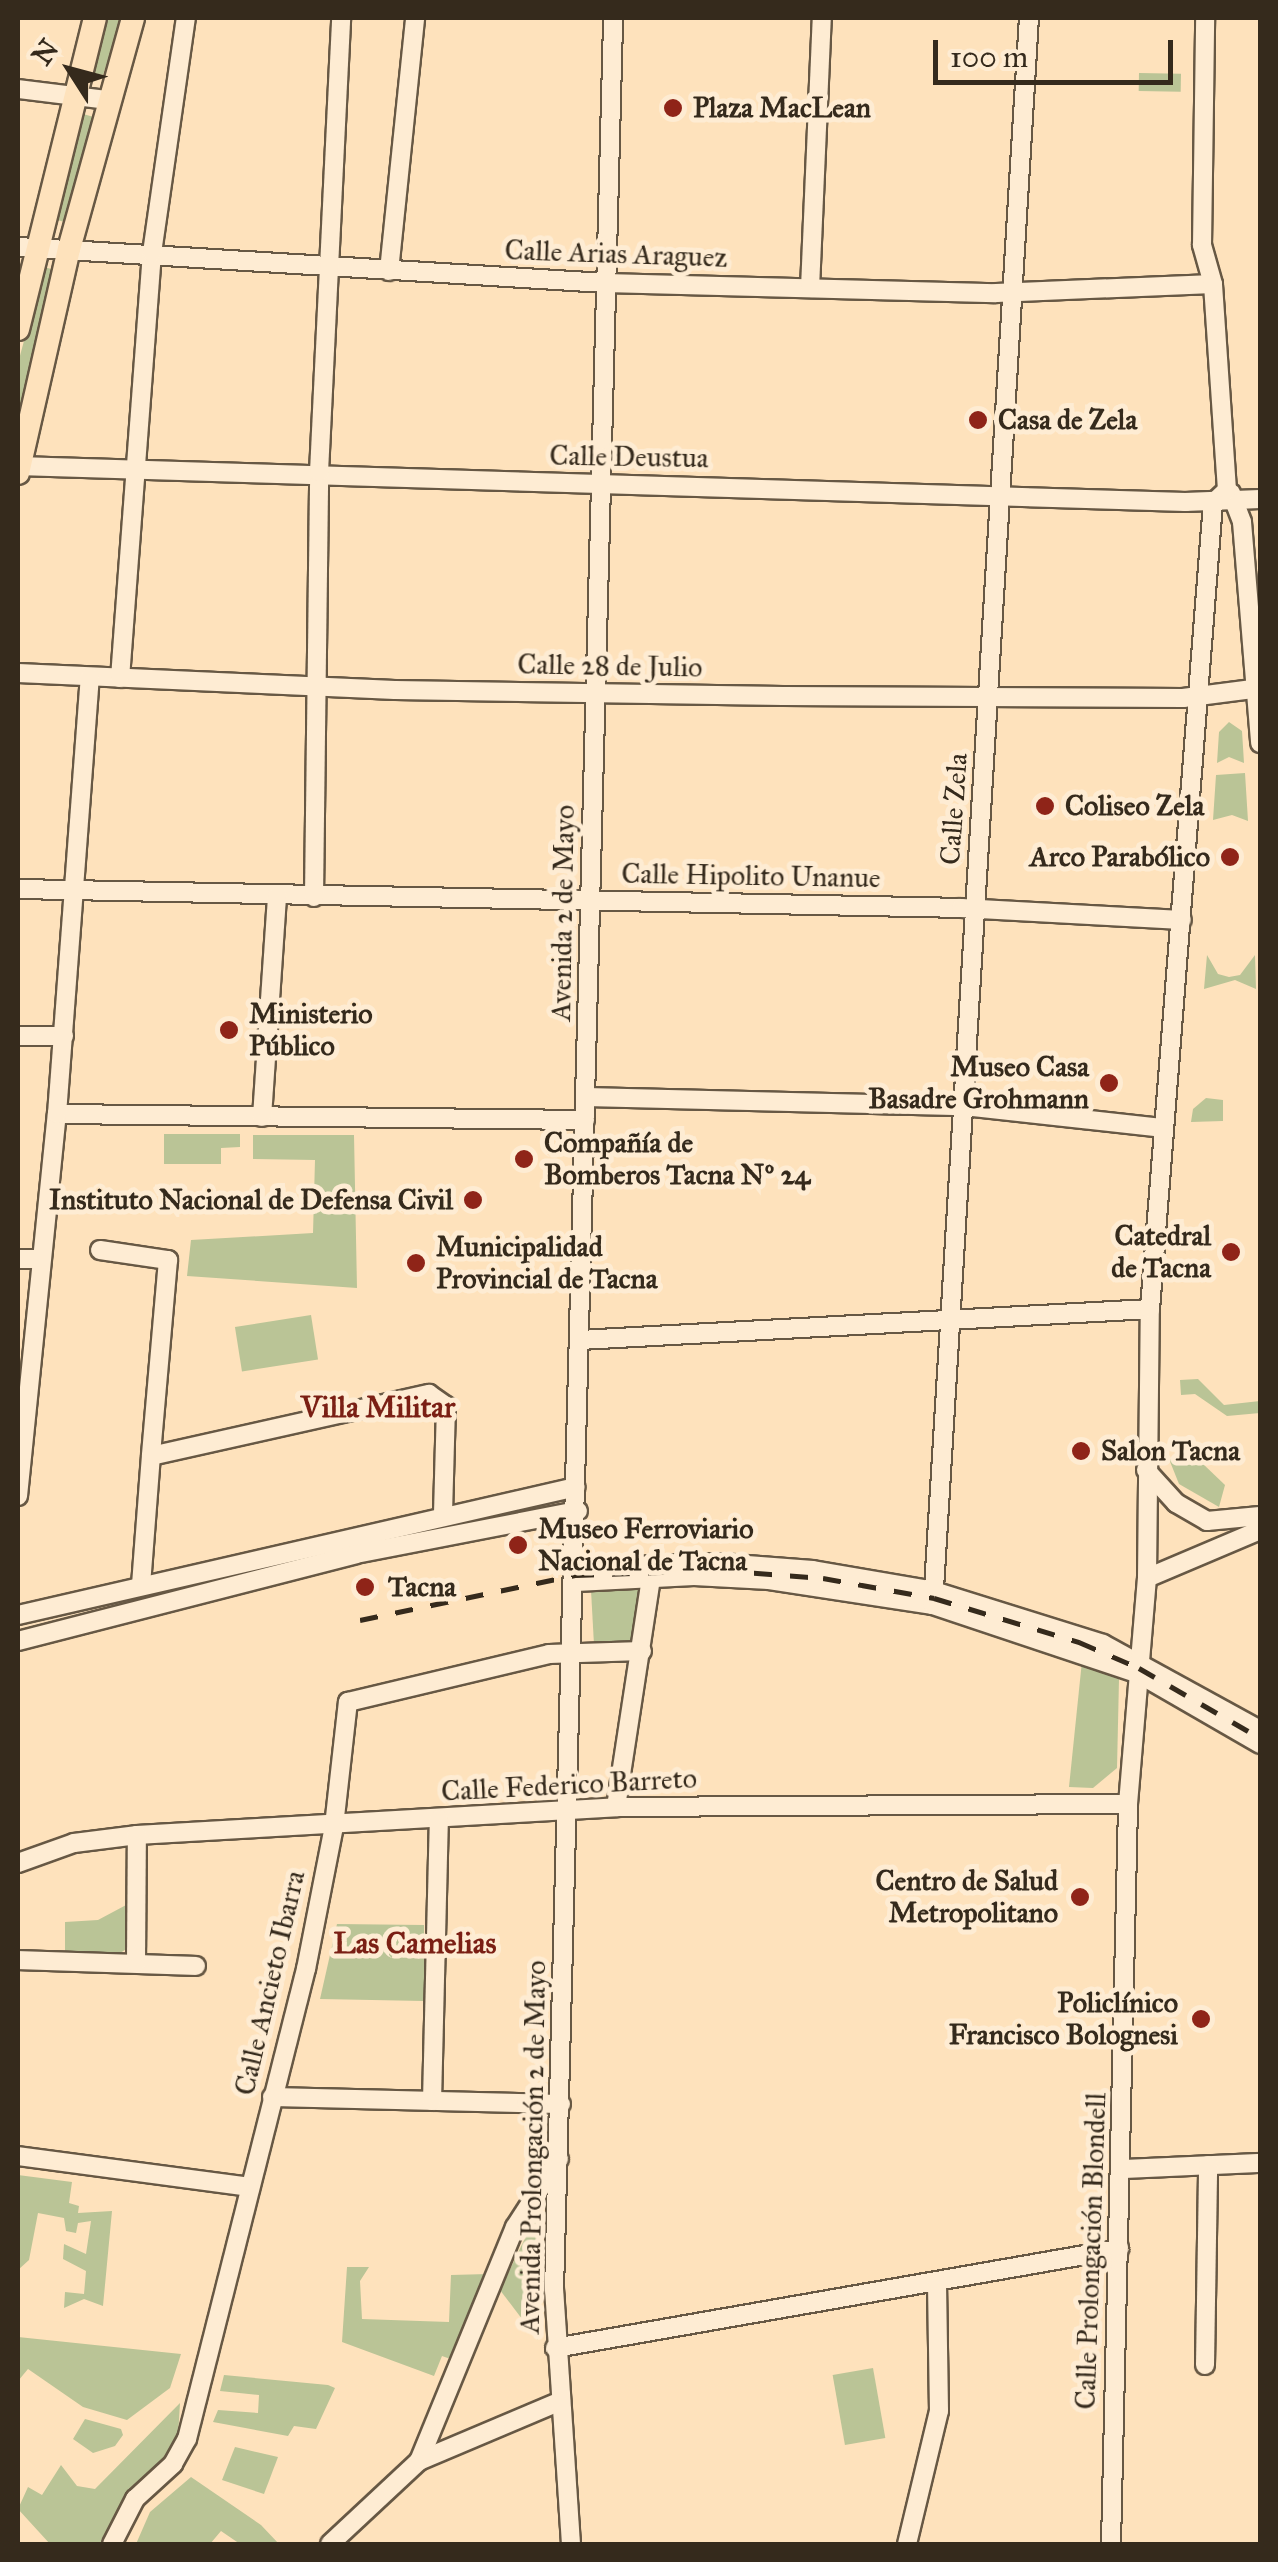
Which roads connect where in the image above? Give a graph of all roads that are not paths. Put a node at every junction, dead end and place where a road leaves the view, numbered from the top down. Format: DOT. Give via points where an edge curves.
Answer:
graph roads {
  1 [pos="95,18"];
  2 [pos="133,18"];
  3 [pos="186,18"];
  4 [pos="341,18"];
  5 [pos="415,18"];
  6 [pos="613,18"];
  7 [pos="822,18"];
  8 [pos="1029,18"];
  9 [pos="1206,18"];
  10 [pos="18,89"];
  11 [pos="75,96"];
  12 [pos="107,100"];
  13 [pos="28,248"];
  14 [pos="69,249"];
  15 [pos="152,253"];
  16 [pos="328,266"];
  17 [pos="389,271"];
  18 [pos="606,283"];
  19 [pos="1212,284"];
  20 [pos="810,288"];
  21 [pos="1011,290"];
  22 [pos="18,330"];
  23 [pos="139,466"];
  24 [pos="18,468"];
  25 [pos="318,472"];
  26 [pos="601,485"];
  27 [pos="998,493"];
  28 [pos="1226,498"];
  29 [pos="1260,499"];
  30 [pos="18,673"];
  31 [pos="90,676"];
  32 [pos="120,678"];
  33 [pos="315,686"];
  34 [pos="1258,688"];
  35 [pos="596,694"];
  36 [pos="1202,696"];
  37 [pos="988,698"];
  38 [pos="1260,743"];
  39 [pos="18,889"];
  40 [pos="76,892"];
  41 [pos="277,896"];
  42 [pos="314,897"];
  43 [pos="590,900"];
  44 [pos="975,910"];
  45 [pos="1182,920"];
  46 [pos="18,1036"];
  47 [pos="64,1036"];
  48 [pos="586,1098"];
  49 [pos="964,1106"];
  50 [pos="57,1114"];
  51 [pos="262,1117"];
  52 [pos="585,1120"];
  53 [pos="1162,1128"];
  54 [pos="100,1250"];
  55 [pos="18,1259"];
  56 [pos="40,1259"];
  57 [pos="1150,1309"];
  58 [pos="950,1321"];
  59 [pos="580,1340"];
  60 [pos="151,1456"];
  61 [pos="1146,1469"];
  62 [pos="576,1487"];
  63 [pos="18,1496"];
  64 [pos="578,1511"];
  65 [pos="443,1515"];
  66 [pos="1260,1516"];
  67 [pos="1260,1530"];
  68 [pos="653,1570"];
  69 [pos="576,1575"];
  70 [pos="1147,1578"];
  71 [pos="141,1585"];
  72 [pos="934,1598"];
  73 [pos="18,1615"];
  74 [pos="18,1641"];
  75 [pos="574,1650"];
  76 [pos="642,1651"];
  77 [pos="1140,1667"];
  78 [pos="1260,1730"];
  79 [pos="1260,1744"];
  80 [pos="1128,1804"];
  81 [pos="616,1807"];
  82 [pos="569,1810"];
  83 [pos="439,1819"];
  84 [pos="334,1826"];
  85 [pos="137,1835"];
  86 [pos="18,1863"];
  87 [pos="18,1960"];
  88 [pos="136,1964"];
  89 [pos="196,1966"];
  90 [pos="272,2097"];
  91 [pos="432,2101"];
  92 [pos="560,2104"];
  93 [pos="18,2156"];
  94 [pos="559,2158"];
  95 [pos="1260,2163"];
  96 [pos="1208,2166"];
  97 [pos="1122,2168"];
  98 [pos="249,2186"];
  99 [pos="1119,2249"];
  100 [pos="936,2284"];
  101 [pos="556,2348"];
  102 [pos="1205,2365"];
  103 [pos="561,2401"];
  104 [pos="419,2461"];
  105 [pos="112,2544"];
  106 [pos="330,2544"];
  107 [pos="571,2544"];
  108 [pos="908,2544"];
  109 [pos="1111,2544"];
  1 -- 11 [label="main road"];
  2 -- 12 [label="main road"];
  3 -- 15 [label="street"];
  4 -- 16 [label="street"];
  5 -- 17 [label="street"];
  6 -- 18 [label="street, Avenida 2 de Mayo"];
  7 -- 20 [label="street"];
  8 -- 21 [label="street, Calle Zela"];
  9 -- 19 [label="street" via="1202,245"];
  10 -- 11 [label="street"];
  11 -- 12 [label="street"];
  11 -- 13 [label="main road"];
  12 -- 14 [label="main road"];
  13 -- 14 [label="street, Calle Arias Araguez"];
  13 -- 22 [label="main road"];
  14 -- 15 [label="street, Calle Arias Araguez"];
  14 -- 24 [label="main road"];
  15 -- 16 [label="street, Calle Arias Araguez"];
  15 -- 23 [label="street"];
  16 -- 17 [label="street, Calle Arias Araguez"];
  16 -- 25 [label="street"];
  17 -- 18 [label="street, Calle Arias Araguez"];
  18 -- 20 [label="street, Calle Arias Araguez"];
  18 -- 26 [label="street, Avenida 2 de Mayo"];
  19 -- 21 [label="street, Calle Arias Araguez"];
  19 -- 28 [label="street"];
  20 -- 21 [label="street, Calle Arias Araguez"];
  21 -- 27 [label="street, Calle Zela"];
  23 -- 24 [label="street, Calle Deustua"];
  23 -- 25 [label="street, Calle Deustua"];
  23 -- 32 [label="street"];
  25 -- 26 [label="street, Calle Deustua"];
  25 -- 33 [label="street"];
  26 -- 27 [label="street, Calle Deustua"];
  26 -- 35 [label="street, Avenida 2 de Mayo"];
  27 -- 28 [label="street, Calle Deustua"];
  27 -- 37 [label="street, Calle Zela"];
  28 -- 29 [label="street, Calle Deustua"];
  28 -- 34 [label="street"];
  28 -- 36 [label="street, Calle Prolongación Blondell"];
  30 -- 31 [label="street, Calle 28 de Julio"];
  31 -- 32 [label="street, Calle 28 de Julio"];
  31 -- 40 [label="street"];
  32 -- 33 [label="street, Calle 28 de Julio"];
  33 -- 35 [label="street, Calle 28 de Julio"];
  33 -- 42 [label="street"];
  34 -- 36 [label="street, Calle 28 de Julio"];
  34 -- 38 [label="street"];
  35 -- 37 [label="street, Calle 28 de Julio"];
  35 -- 43 [label="street, Avenida 2 de Mayo"];
  36 -- 37 [label="street, Calle 28 de Julio"];
  36 -- 45 [label="street, Calle Prolongación Blondell"];
  37 -- 44 [label="street, Calle Zela"];
  39 -- 40 [label="street, Calle Hipolito Unanue"];
  40 -- 41 [label="street, Calle Hipolito Unanue"];
  40 -- 47 [label="street"];
  41 -- 42 [label="street, Calle Hipolito Unanue"];
  41 -- 51 [label="street"];
  42 -- 43 [label="street, Calle Hipolito Unanue"];
  43 -- 44 [label="street, Calle Hipolito Unanue"];
  43 -- 48 [label="street, Avenida 2 de Mayo"];
  44 -- 45 [label="street, Calle Hipolito Unanue"];
  44 -- 49 [label="street, Calle Zela"];
  45 -- 53 [label="street, Calle Prolongación Blondell"];
  46 -- 47 [label="street"];
  47 -- 50 [label="street"];
  48 -- 49 [label="street"];
  48 -- 52 [label="street, Avenida 2 de Mayo"];
  49 -- 53 [label="street"];
  49 -- 58 [label="street, Calle Zela"];
  50 -- 51 [label="street"];
  50 -- 56 [label="street"];
  51 -- 52 [label="street"];
  52 -- 59 [label="street, Avenida 2 de Mayo"];
  53 -- 57 [label="street, Calle Prolongación Blondell"];
  54 -- 60 [label="street" via="168,1260"];
  55 -- 56 [label="street"];
  56 -- 63 [label="street"];
  57 -- 58 [label="street"];
  57 -- 61 [label="street, Calle Prolongación Blondell"];
  58 -- 59 [label="street"];
  58 -- 72 [label="street, Calle Zela"];
  59 -- 62 [label="street, Avenida 2 de Mayo"];
  60 -- 65 [label="street" via="429,1394 446,1406"];
  60 -- 71 [label="street"];
  61 -- 66 [label="street" via="1176,1504 1207,1521"];
  61 -- 70 [label="street, Calle Prolongación Blondell"];
  62 -- 64 [label="street, Avenida 2 de Mayo"];
  62 -- 65 [label="street"];
  64 -- 69 [label="street, Avenida 2 de Mayo"];
  64 -- 74 [label="street" via="356,1554"];
  65 -- 71 [label="street"];
  67 -- 70 [label="street"];
  68 -- 69 [label="street"];
  68 -- 72 [label="street"];
  68 -- 76 [label="street"];
  69 -- 75 [label="street, Avenida 2 de Mayo"];
  70 -- 77 [label="street, Calle Prolongación Blondell"];
  71 -- 73 [label="street"];
  72 -- 77 [label="street"];
  75 -- 76 [label="street, Calle Ancieto Ibarra"];
  75 -- 82 [label="street, Avenida 2 de Mayo"];
  75 -- 84 [label="street, Calle Ancieto Ibarra" via="354,1696"];
  76 -- 81 [label="street"];
  77 -- 78 [label="street"];
  77 -- 79 [label="street"];
  77 -- 80 [label="street, Calle Prolongación Blondell"];
  80 -- 81 [label="street, Calle Federico Barreto"];
  80 -- 97 [label="street, Calle Prolongación Blondell"];
  81 -- 82 [label="street, Calle Federico Barreto"];
  82 -- 83 [label="street, Calle Federico Barreto"];
  82 -- 92 [label="street, Avenida Prolongación 2 de Mayo"];
  83 -- 84 [label="street, Calle Federico Barreto"];
  83 -- 91 [label="street"];
  84 -- 85 [label="street, Calle Federico Barreto"];
  84 -- 90 [label="street, Calle Ancieto Ibarra"];
  85 -- 86 [label="street, Calle Federico Barreto" via="74,1843"];
  85 -- 88 [label="street"];
  87 -- 88 [label="street"];
  88 -- 89 [label="street"];
  90 -- 91 [label="street"];
  90 -- 98 [label="street, Calle Ancieto Ibarra"];
  91 -- 92 [label="street"];
  92 -- 94 [label="street, Avenida Prolongación 2 de Mayo"];
  93 -- 98 [label="street"];
  94 -- 101 [label="street, Avenida Prolongación 2 de Mayo"];
  94 -- 104 [label="street" via="515,2227"];
  95 -- 96 [label="street"];
  96 -- 97 [label="street"];
  96 -- 102 [label="street"];
  97 -- 99 [label="street, Calle Prolongación Blondell"];
  98 -- 105 [label="street, Calle Ancieto Ibarra" via="187,2439 173,2464 126,2512"];
  99 -- 100 [label="street"];
  99 -- 109 [label="street, Calle Prolongación Blondell"];
  100 -- 101 [label="street"];
  100 -- 108 [label="street" via="939,2410"];
  101 -- 103 [label="street, Avenida Prolongación 2 de Mayo"];
  103 -- 104 [label="street"];
  103 -- 107 [label="street, Avenida Prolongación 2 de Mayo"];
  104 -- 106 [label="street"];
}
